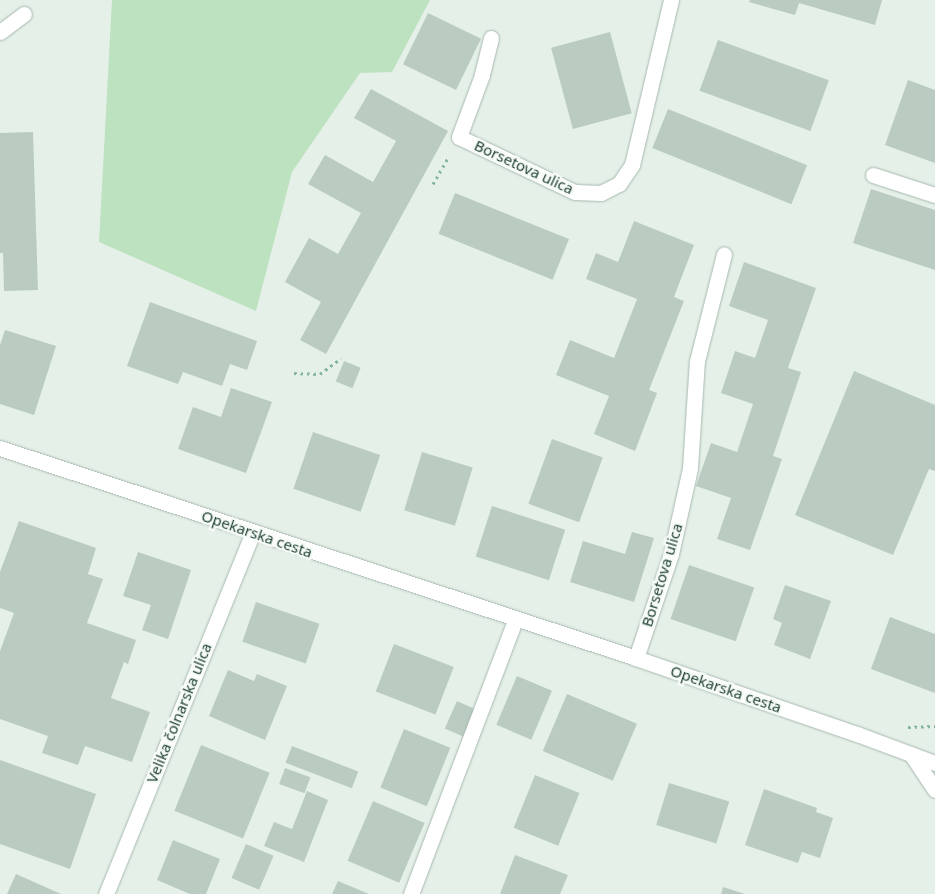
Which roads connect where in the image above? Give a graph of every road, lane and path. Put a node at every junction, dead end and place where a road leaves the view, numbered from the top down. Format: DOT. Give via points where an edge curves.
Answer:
graph roads {
  1 [pos="671,0"];
  2 [pos="24,14"];
  3 [pos="0,32"];
  4 [pos="491,38"];
  5 [pos="459,137"];
  6 [pos="874,175"];
  7 [pos="433,184"];
  8 [pos="935,195"];
  9 [pos="724,254"];
  10 [pos="341,358"];
  11 [pos="294,374"];
  12 [pos="0,448"];
  13 [pos="253,532"];
  14 [pos="515,620"];
  15 [pos="636,658"];
  16 [pos="935,726"];
  17 [pos="904,727"];
  18 [pos="911,754"];
  19 [pos="935,763"];
  20 [pos="935,790"];
  21 [pos="106,894"];
  22 [pos="411,894"];
  1 -- 5 [label="street, Borsetova ulica" via="632,165 619,184 601,193 575,192"];
  2 -- 3 [label="street"];
  4 -- 5 [label="street, Borsetova ulica" via="482,75"];
  5 -- 7 [label="path"];
  6 -- 8 [label="street"];
  9 -- 15 [label="street, Borsetova ulica" via="697,361 690,468 671,554"];
  10 -- 11 [label="path" via="320,374"];
  12 -- 13 [label="street, Opekarska cesta"];
  13 -- 14 [label="street, Opekarska cesta"];
  13 -- 21 [label="street, Velika čolnarska ulica"];
  14 -- 15 [label="street, Opekarska cesta"];
  14 -- 22 [label="street"];
  15 -- 18 [label="street, Opekarska cesta"];
  16 -- 17 [label="path"];
  18 -- 19 [label="street, Opekarska cesta"];
  18 -- 20 [label="street"];
}
